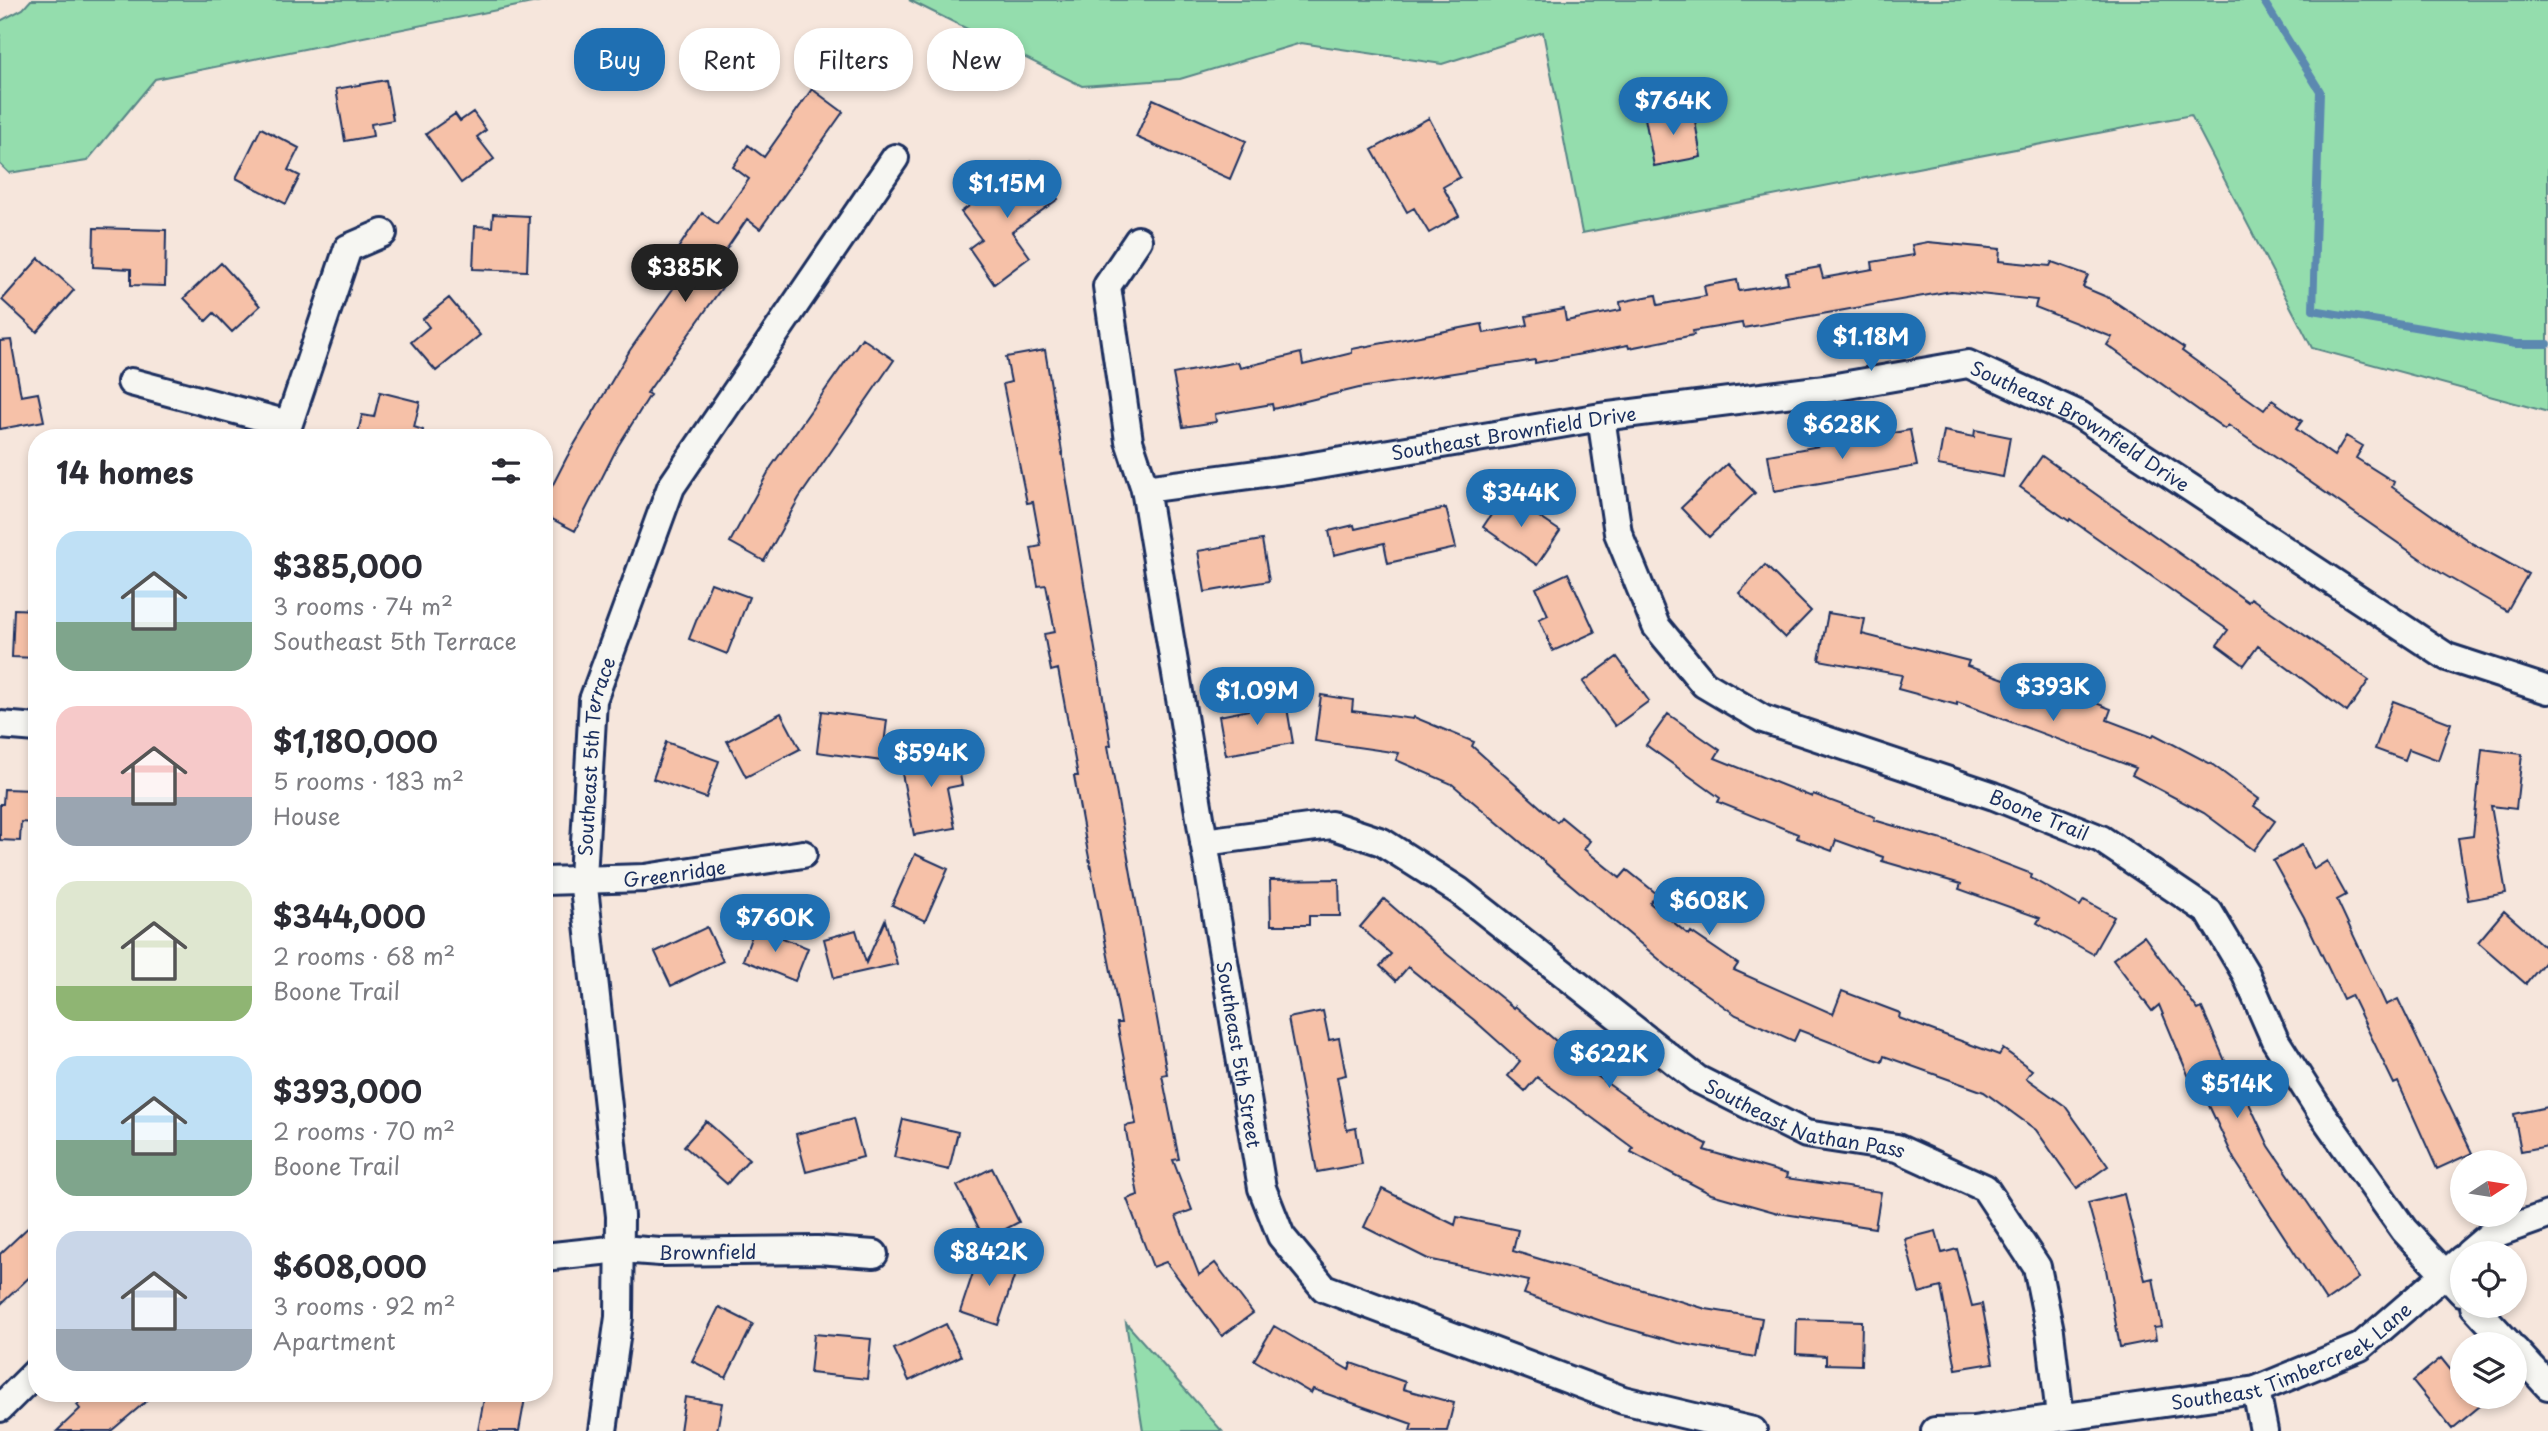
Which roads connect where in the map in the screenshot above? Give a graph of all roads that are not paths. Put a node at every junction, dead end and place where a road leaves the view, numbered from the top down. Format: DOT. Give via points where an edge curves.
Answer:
graph roads {
  1 [pos="895,158"];
  2 [pos="383,233"];
  3 [pos="1138,240"];
  4 [pos="131,382"];
  5 [pos="1601,417"];
  6 [pos="280,429"];
  7 [pos="287,429"];
  8 [pos="1146,489"];
  9 [pos="2548,690"];
  10 [pos="0,725"];
  11 [pos="28,727"];
  12 [pos="1204,842"];
  13 [pos="803,854"];
  14 [pos="583,878"];
  15 [pos="553,880"];
  16 [pos="2548,1214"];
  17 [pos="2483,1241"];
  18 [pos="620,1250"];
  19 [pos="873,1254"];
  20 [pos="553,1256"];
  21 [pos="2450,1269"];
  22 [pos="2450,1280"];
  23 [pos="2485,1318"];
  24 [pos="2499,1332"];
  25 [pos="2527,1363"];
  26 [pos="28,1380"];
  27 [pos="2548,1386"];
  28 [pos="2256,1390"];
  29 [pos="0,1408"];
  30 [pos="2060,1416"];
  31 [pos="603,1431"];
  32 [pos="1753,1431"];
  33 [pos="1935,1431"];
  34 [pos="1950,1431"];
  35 [pos="2264,1431"];
  1 -- 14 [label="street, Southeast 5th Terrace" via="671,486 593,700"];
  2 -- 7 [label="street" via="348,248"];
  3 -- 8 [label="street, Southeast 5th Street" via="1107,286 1129,442"];
  4 -- 6 [label="street"];
  5 -- 8 [label="street, Southeast Brownfield Drive"];
  5 -- 9 [label="street, Southeast Brownfield Drive" via="1825,389 1968,364 2080,415 2447,657"];
  5 -- 21 [label="street, Boone Trail" via="1618,533 1656,626 1704,684 1763,719 1994,796 2101,839 2209,912 2245,974 2275,1040 2322,1114 2404,1230"];
  8 -- 12 [label="street, Southeast 5th Street"];
  10 -- 11 [label="street"];
  12 -- 30 [label="street, Southeast Nathan Pass" via="1331,825 1382,842 1459,891 1697,1079 1807,1134 1897,1148 1985,1188 2037,1267"];
  12 -- 32 [label="street, Southeast 5th Street" via="1262,1188 1281,1236 1324,1288 1623,1400"];
  13 -- 14 [label="street, Greenridge" via="646,878"];
  14 -- 15 [label="street, Greenridge"];
  14 -- 18 [label="street, Southeast 5th Terrace" via="611,1120"];
  16 -- 17 [label="street"];
  18 -- 19 [label="street, Brownfield"];
  18 -- 20 [label="street, Brownfield"];
  18 -- 31 [label="street, Southeast 5th Terrace" via="619,1317"];
  22 -- 28 [label="street, Southeast Timbercreek Lane" via="2360,1347"];
  23 -- 24 [label="street"];
  25 -- 27 [label="street"];
  26 -- 29 [label="street"];
  28 -- 30 [label="street, Southeast Timbercreek Lane"];
  28 -- 35 [label="street"];
  30 -- 34 [label="street, Southeast Timbercreek Lane"];
  33 -- 34 [label="street, Southeast Timbercreek Lane"];
}
